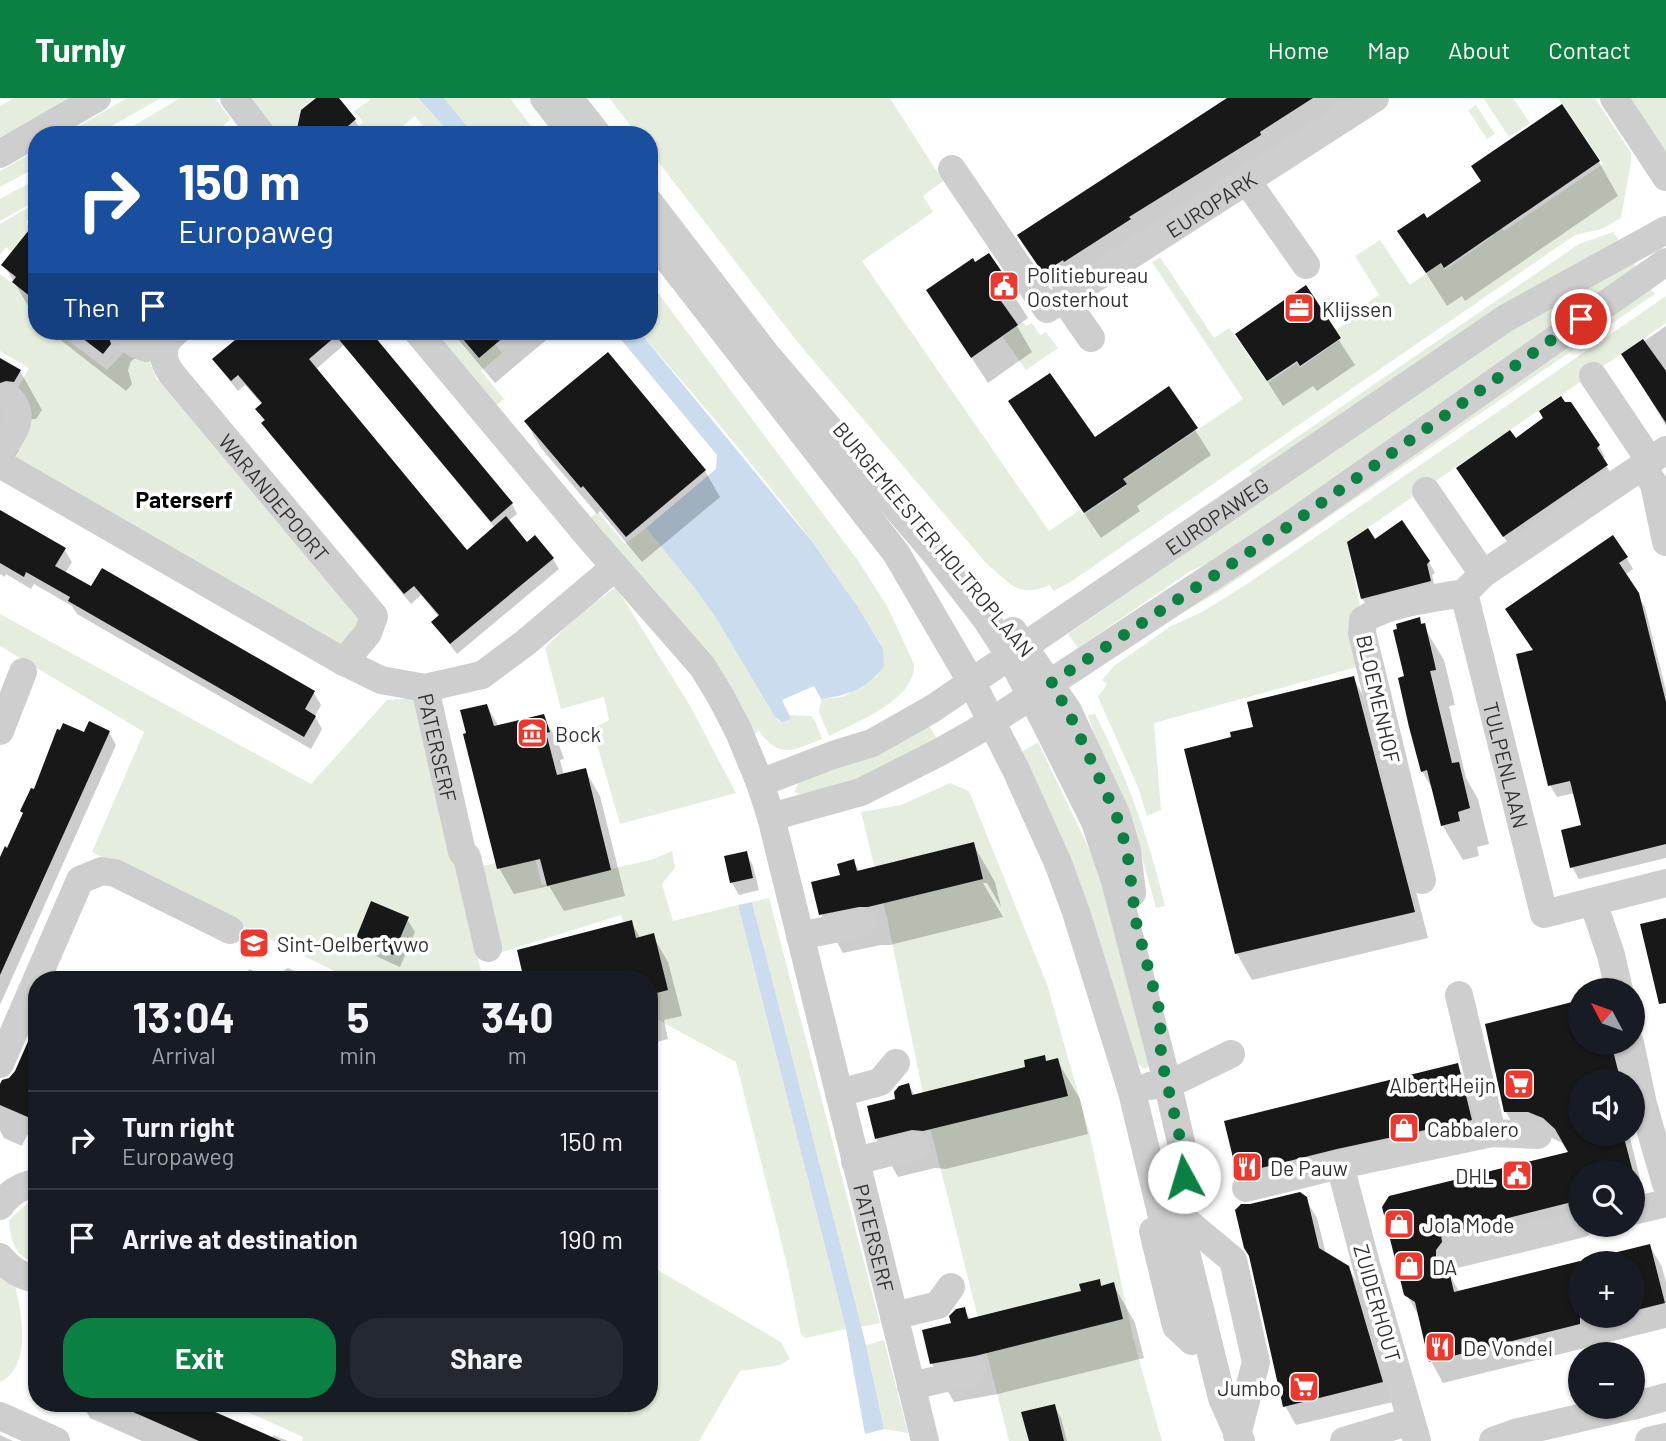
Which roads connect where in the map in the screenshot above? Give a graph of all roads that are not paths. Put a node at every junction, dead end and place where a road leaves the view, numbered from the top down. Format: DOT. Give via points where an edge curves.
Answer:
graph roads {
  1 [pos="97,98"];
  2 [pos="234,98"];
  3 [pos="544,98"];
  4 [pos="569,98"];
  5 [pos="583,98"];
  6 [pos="1376,98"];
  7 [pos="1614,98"];
  8 [pos="48,126"];
  9 [pos="254,126"];
  10 [pos="566,126"];
  11 [pos="591,126"];
  12 [pos="604,126"];
  13 [pos="28,138"];
  14 [pos="0,154"];
  15 [pos="952,169"];
  16 [pos="1666,177"];
  17 [pos="1247,181"];
  18 [pos="658,196"];
  19 [pos="658,214"];
  20 [pos="1666,230"];
  21 [pos="658,247"];
  22 [pos="1666,262"];
  23 [pos="1306,265"];
  24 [pos="1055,304"];
  25 [pos="131,340"];
  26 [pos="161,340"];
  27 [pos="169,340"];
  28 [pos="425,340"];
  29 [pos="1086,341"];
  30 [pos="1593,376"];
  31 [pos="8,397"];
  32 [pos="0,452"];
  33 [pos="1652,459"];
  34 [pos="0,464"];
  35 [pos="1426,491"];
  36 [pos="1666,541"];
  37 [pos="615,566"];
  38 [pos="1473,583"];
  39 [pos="1018,651"];
  40 [pos="344,662"];
  41 [pos="23,673"];
  42 [pos="967,686"];
  43 [pos="425,688"];
  44 [pos="1041,689"];
  45 [pos="986,725"];
  46 [pos="0,731"];
  47 [pos="760,783"];
  48 [pos="771,817"];
  49 [pos="1422,880"];
  50 [pos="1666,883"];
  51 [pos="1593,902"];
  52 [pos="862,923"];
  53 [pos="230,930"];
  54 [pos="800,936"];
  55 [pos="488,948"];
  56 [pos="40,971"];
  57 [pos="1616,978"];
  58 [pos="1459,995"];
  59 [pos="28,1000"];
  60 [pos="1231,1054"];
  61 [pos="1633,1055"];
  62 [pos="896,1063"];
  63 [pos="0,1064"];
  64 [pos="1164,1070"];
  65 [pos="1132,1092"];
  66 [pos="839,1093"];
  67 [pos="1492,1133"];
  68 [pos="1538,1135"];
  69 [pos="916,1146"];
  70 [pos="855,1161"];
  71 [pos="1340,1165"];
  72 [pos="1666,1184"];
  73 [pos="28,1185"];
  74 [pos="1246,1188"];
  75 [pos="1666,1202"];
  76 [pos="0,1206"];
  77 [pos="1645,1208"];
  78 [pos="1182,1214"];
  79 [pos="1568,1227"];
  80 [pos="1452,1255"];
  81 [pos="0,1257"];
  82 [pos="28,1277"];
  83 [pos="951,1287"];
  84 [pos="894,1316"];
  85 [pos="1192,1341"];
  86 [pos="972,1372"];
  87 [pos="911,1386"];
  88 [pos="1666,1398"];
  89 [pos="1645,1402"];
  90 [pos="0,1416"];
  91 [pos="1575,1419"];
  92 [pos="1414,1431"];
  93 [pos="1666,1437"];
  94 [pos="1233,1439"];
  95 [pos="56,1441"];
  96 [pos="925,1441"];
  97 [pos="1344,1441"];
  98 [pos="1493,1441"];
  99 [pos="1649,1441"];
  1 -- 8 [label="street"];
  2 -- 9 [label="street"];
  3 -- 10 [label="street"];
  4 -- 11 [label="street"];
  5 -- 12 [label="street"];
  6 -- 17 [label="street, EUROPARK"];
  7 -- 16 [label="street"];
  13 -- 14 [label="street"];
  15 -- 24 [label="street"];
  17 -- 23 [label="street"];
  17 -- 24 [label="street, EUROPARK"];
  18 -- 39 [label="street, BURGEMEESTER HOLTROPLAAN" via="776,351"];
  19 -- 39 [label="street, BURGEMEESTER HOLTROPLAAN" via="765,352 986,619"];
  20 -- 39 [label="street, EUROPAWEG" via="1506,318"];
  21 -- 42 [label="street, BURGEMEESTER HOLTROPLAAN" via="896,553 955,654"];
  22 -- 44 [label="street" via="1286,528"];
  24 -- 29 [label="street"];
  25 -- 26 [label="street" via="146,348"];
  27 -- 40 [label="street, WARANDEPOORT" via="163,354 171,373 374,616 368,633"];
  28 -- 37 [label="street, PATERSERF"];
  30 -- 33 [label="street"];
  31 -- 32 [label="street" via="17,405 18,415"];
  33 -- 36 [label="street"];
  33 -- 38 [label="street"];
  34 -- 40 [label="street"];
  35 -- 38 [label="street, TULPENLAAN"];
  37 -- 43 [label="street, PATERSERF" via="482,675"];
  37 -- 47 [label="street, PATERSERF" via="702,666 739,732"];
  38 -- 49 [label="street, BLOEMENHOF" via="1363,620 1362,633"];
  38 -- 51 [label="street, TULPENLAAN" via="1544,914"];
  39 -- 42 [label="street, EUROPAWEG"];
  39 -- 44 [label="street, BURGEMEESTER HOLTROPLAAN"];
  40 -- 43 [label="street" via="381,680"];
  41 -- 46 [label="street"];
  42 -- 45 [label="street, BURGEMEESTER HOLTROPLAAN"];
  42 -- 47 [label="street, EUROPAWEG" via="872,743"];
  43 -- 55 [label="street, PATERSERF"];
  44 -- 45 [label="street"];
  44 -- 64 [label="street, BURGEMEESTER HOLTROPLAAN" via="1115,881"];
  45 -- 48 [label="street" via="861,792"];
  45 -- 65 [label="street, BURGEMEESTER HOLTROPLAAN" via="1016,770 1058,863"];
  45 -- 85 [label="street, BURGEMEESTER HOLTROPLAAN" via="1046,871 1104,1036 1176,1326"];
  47 -- 48 [label="street, PATERSERF"];
  48 -- 54 [label="street, PATERSERF"];
  50 -- 51 [label="street"];
  51 -- 57 [label="street"];
  52 -- 54 [label="street"];
  53 -- 56 [label="street" via="116,873 102,871 80,880"];
  54 -- 66 [label="street, PATERSERF"];
  58 -- 67 [label="street"];
  59 -- 63 [label="street"];
  60 -- 64 [label="street" via="1180,1079"];
  61 -- 72 [label="street"];
  62 -- 66 [label="street" via="880,1082"];
  64 -- 65 [label="street"];
  64 -- 78 [label="street, BURGEMEESTER HOLTROPLAAN" via="1184,1155"];
  65 -- 85 [label="street, BURGEMEESTER HOLTROPLAAN"];
  66 -- 70 [label="street, PATERSERF"];
  67 -- 68 [label="street"];
  67 -- 71 [label="street"];
  69 -- 70 [label="street, PATERSERF"];
  70 -- 84 [label="street, PATERSERF"];
  71 -- 74 [label="street"];
  71 -- 92 [label="street, ZUIDERHOUT"];
  73 -- 76 [label="street" via="18,1188"];
  75 -- 77 [label="street"];
  78 -- 94 [label="street, BURGEMEESTER HOLTROPLAAN" via="1182,1237"];
  78 -- 94 [label="street" via="1233,1260 1256,1362"];
  79 -- 80 [label="street"];
  81 -- 82 [label="street"];
  83 -- 84 [label="street, PATERSERF" via="938,1305"];
  84 -- 87 [label="street, PATERSERF"];
  85 -- 94 [label="street, BURGEMEESTER HOLTROPLAAN"];
  86 -- 87 [label="street"];
  87 -- 96 [label="street, PATERSERF"];
  88 -- 89 [label="street"];
  90 -- 95 [label="street"];
  91 -- 98 [label="street"];
  92 -- 97 [label="street"];
  93 -- 99 [label="street"];
}
